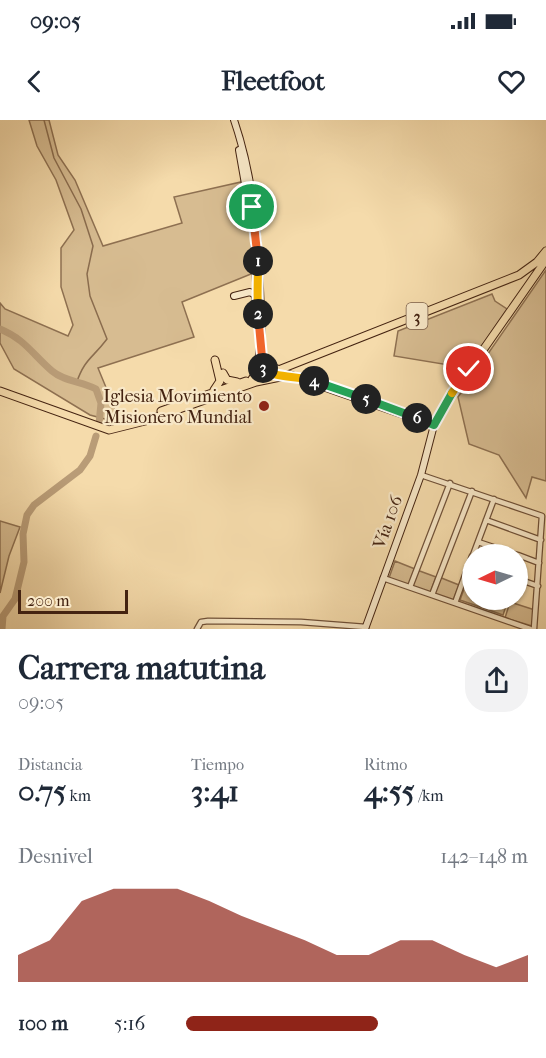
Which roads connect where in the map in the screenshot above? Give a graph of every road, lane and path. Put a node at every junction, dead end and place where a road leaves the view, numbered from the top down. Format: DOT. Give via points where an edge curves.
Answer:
graph roads {
  1 [pos="234,120"];
  2 [pos="242,146"];
  3 [pos="249,203"];
  4 [pos="235,208"];
  5 [pos="546,251"];
  6 [pos="546,260"];
  7 [pos="506,280"];
  8 [pos="258,283"];
  9 [pos="234,296"];
  10 [pos="258,327"];
  11 [pos="260,349"];
  12 [pos="316,357"];
  13 [pos="215,360"];
  14 [pos="294,366"];
  15 [pos="470,367"];
  16 [pos="223,373"];
  17 [pos="268,374"];
  18 [pos="278,376"];
  19 [pos="295,376"];
  20 [pos="249,380"];
  21 [pos="227,386"];
  22 [pos="0,391"];
  23 [pos="212,392"];
  24 [pos="153,418"];
  25 [pos="434,425"];
  26 [pos="128,426"];
  27 [pos="422,475"];
  28 [pos="450,483"];
  29 [pos="472,491"];
  30 [pos="494,499"];
  31 [pos="486,520"];
  32 [pos="541,540"];
  33 [pos="478,542"];
  34 [pos="484,544"];
  35 [pos="528,558"];
  36 [pos="539,562"];
  37 [pos="383,578"];
  38 [pos="528,582"];
  39 [pos="462,586"];
  40 [pos="538,586"];
  41 [pos="410,587"];
  42 [pos="432,595"];
  43 [pos="455,603"];
  44 [pos="366,628"];
  45 [pos="197,629"];
  46 [pos="532,629"];
  1 -- 2 [label="main road"];
  1 -- 3 [label="main road"];
  2 -- 3 [label="main road"];
  2 -- 8 [label="main road" via="257,222"];
  3 -- 4 [label="street"];
  3 -- 8 [label="main road"];
  5 -- 7 [label="main road, 3" via="528,270"];
  6 -- 15 [label="main road"];
  7 -- 12 [label="main road, 3"];
  7 -- 15 [label="main road" via="524,276 528,282"];
  8 -- 10 [label="main road"];
  8 -- 14 [label="main road" via="264,363 274,369"];
  9 -- 10 [label="main road" via="250,292 255,295"];
  10 -- 11 [label="main road"];
  11 -- 17 [label="main road" via="261,364"];
  11 -- 20 [label="main road" via="258,371"];
  12 -- 14 [label="main road, 3"];
  12 -- 19 [label="main road" via="298,367"];
  13 -- 23 [label="main road" via="220,381"];
  14 -- 17 [label="main road, 3"];
  15 -- 25 [label="main road"];
  16 -- 20 [label="main road" via="230,381"];
  17 -- 18 [label="main road"];
  17 -- 20 [label="main road, 3"];
  18 -- 19 [label="main road, 3"];
  18 -- 24 [label="main road, 3"];
  19 -- 25 [label="main road, 3"];
  20 -- 21 [label="main road, 3"];
  21 -- 23 [label="main road, 3"];
  21 -- 24 [label="main road"];
  22 -- 26 [label="main road, 3" via="95,427 109,430"];
  23 -- 26 [label="main road, 3"];
  24 -- 26 [label="main road, 3"];
  25 -- 27 [label="main road, Vía 106"];
  27 -- 28 [label="street"];
  27 -- 37 [label="main road, Vía 106"];
  28 -- 29 [label="street"];
  28 -- 41 [label="street"];
  29 -- 30 [label="street"];
  29 -- 42 [label="street"];
  30 -- 31 [label="street"];
  30 -- 32 [label="street" via="542,516"];
  31 -- 32 [label="street"];
  31 -- 33 [label="street"];
  32 -- 36 [label="street"];
  33 -- 34 [label="street"];
  35 -- 36 [label="street"];
  36 -- 40 [label="street"];
  37 -- 41 [label="street"];
  37 -- 44 [label="main road, Vía 106"];
  38 -- 40 [label="street"];
  39 -- 43 [label="street"];
  40 -- 46 [label="street"];
  41 -- 42 [label="street"];
  42 -- 43 [label="street"];
  43 -- 46 [label="street"];
  44 -- 45 [label="street" via="301,622 208,621 201,622"];
}
